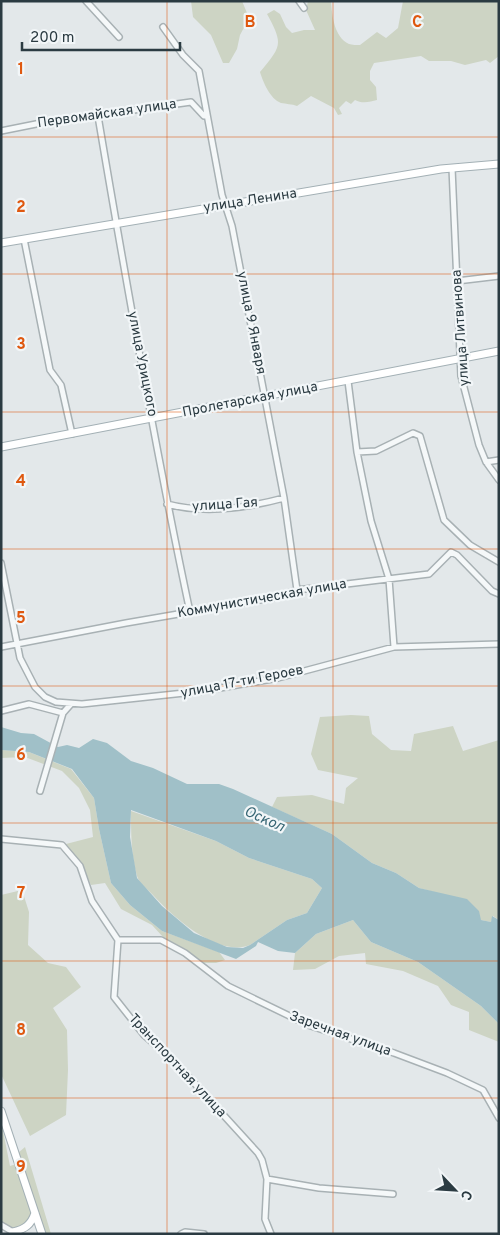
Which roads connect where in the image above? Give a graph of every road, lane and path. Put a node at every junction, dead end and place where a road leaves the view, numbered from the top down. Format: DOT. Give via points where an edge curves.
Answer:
graph roads {
  1 [pos="86,1"];
  2 [pos="299,1"];
  3 [pos="304,8"];
  4 [pos="163,27"];
  5 [pos="120,38"];
  6 [pos="98,116"];
  7 [pos="207,116"];
  8 [pos="1,131"];
  9 [pos="499,164"];
  10 [pos="452,168"];
  11 [pos="226,204"];
  12 [pos="117,223"];
  13 [pos="24,239"];
  14 [pos="1,243"];
  15 [pos="499,276"];
  16 [pos="457,280"];
  17 [pos="499,352"];
  18 [pos="460,358"];
  19 [pos="348,381"];
  20 [pos="264,396"];
  21 [pos="152,419"];
  22 [pos="72,434"];
  23 [pos="1,447"];
  24 [pos="357,452"];
  25 [pos="499,460"];
  26 [pos="486,462"];
  27 [pos="499,480"];
  28 [pos="284,498"];
  29 [pos="167,504"];
  30 [pos="499,562"];
  31 [pos="1,563"];
  32 [pos="390,579"];
  33 [pos="297,590"];
  34 [pos="499,594"];
  35 [pos="190,612"];
  36 [pos="17,644"];
  37 [pos="499,644"];
  38 [pos="1,647"];
  39 [pos="394,647"];
  40 [pos="71,704"];
  41 [pos="1,711"];
  42 [pos="63,713"];
  43 [pos="40,791"];
  44 [pos="1,839"];
  45 [pos="118,940"];
  46 [pos="1,1111"];
  47 [pos="499,1118"];
  48 [pos="267,1179"];
  49 [pos="393,1194"];
  50 [pos="34,1214"];
  51 [pos="1,1225"];
  52 [pos="14,1233"];
  53 [pos="42,1234"];
  54 [pos="181,1234"];
  55 [pos="204,1234"];
  56 [pos="271,1234"];
  1 -- 5 [label="street"];
  2 -- 3 [label="street"];
  4 -- 7 [label="street, улица 9 Января" via="182,55 199,71"];
  6 -- 7 [label="street, Первомайская улица" via="191,102"];
  6 -- 8 [label="street, Первомайская улица"];
  6 -- 12 [label="street, улица Урицкого"];
  7 -- 11 [label="street, улица 9 Января"];
  9 -- 10 [label="main road, улица Ленина"];
  10 -- 11 [label="main road, улица Ленина"];
  10 -- 16 [label="street, улица Литвинова"];
  11 -- 12 [label="main road, улица Ленина"];
  11 -- 20 [label="street, улица 9 Января"];
  12 -- 13 [label="main road, улица Ленина"];
  12 -- 21 [label="street, улица Урицкого"];
  13 -- 14 [label="main road, улица Ленина"];
  13 -- 22 [label="street" via="50,370 61,385"];
  15 -- 16 [label="street"];
  16 -- 18 [label="street, улица Литвинова"];
  17 -- 18 [label="main road, Пролетарская улица"];
  18 -- 19 [label="main road, Пролетарская улица"];
  18 -- 26 [label="street, улица Литвинова" via="461,376 478,445"];
  19 -- 20 [label="main road, Пролетарская улица"];
  19 -- 24 [label="street"];
  20 -- 21 [label="main road, Пролетарская улица"];
  20 -- 28 [label="street, улица 9 Января"];
  21 -- 22 [label="main road, Пролетарская улица"];
  21 -- 29 [label="street, улица Урицкого"];
  22 -- 23 [label="main road, Пролетарская улица"];
  24 -- 30 [label="street" via="376,451 413,434 420,436 444,520 470,545"];
  24 -- 32 [label="street" via="371,521"];
  25 -- 26 [label="street"];
  26 -- 27 [label="street, улица Литвинова"];
  28 -- 29 [label="street, улица Гая" via="220,509 182,508"];
  28 -- 33 [label="street, улица 9 Января"];
  29 -- 35 [label="street, улица Урицкого"];
  31 -- 36 [label="street, улица 17-ти Героев"];
  32 -- 33 [label="street, Коммунистическая улица"];
  32 -- 34 [label="street, Коммунистическая улица" via="428,574 451,552"];
  32 -- 39 [label="street"];
  33 -- 35 [label="street, Коммунистическая улица" via="278,597"];
  35 -- 36 [label="street, Коммунистическая улица"];
  36 -- 38 [label="street, Коммунистическая улица"];
  36 -- 40 [label="street, улица 17-ти Героев" via="20,658 44,697"];
  37 -- 39 [label="street, улица 17-ти Героев"];
  39 -- 40 [label="street, улица 17-ти Героев" via="278,678 176,695"];
  40 -- 42 [label="street"];
  41 -- 42 [label="street" via="29,704"];
  42 -- 43 [label="street"];
  44 -- 45 [label="street" via="62,844 80,866 92,901"];
  45 -- 47 [label="street, Заречная улица" via="161,940 185,952 228,986 308,1025 403,1056 484,1090"];
  45 -- 48 [label="street, Транспортная улица" via="114,997 144,1035 176,1063 258,1153"];
  46 -- 50 [label="main road"];
  48 -- 49 [label="street" via="319,1188"];
  48 -- 56 [label="street, Транспортная улица" via="264,1219"];
  50 -- 52 [label="main road" via="27,1227"];
  50 -- 53 [label="main road"];
  51 -- 52 [label="street"];
  54 -- 55 [label="street"];
}
